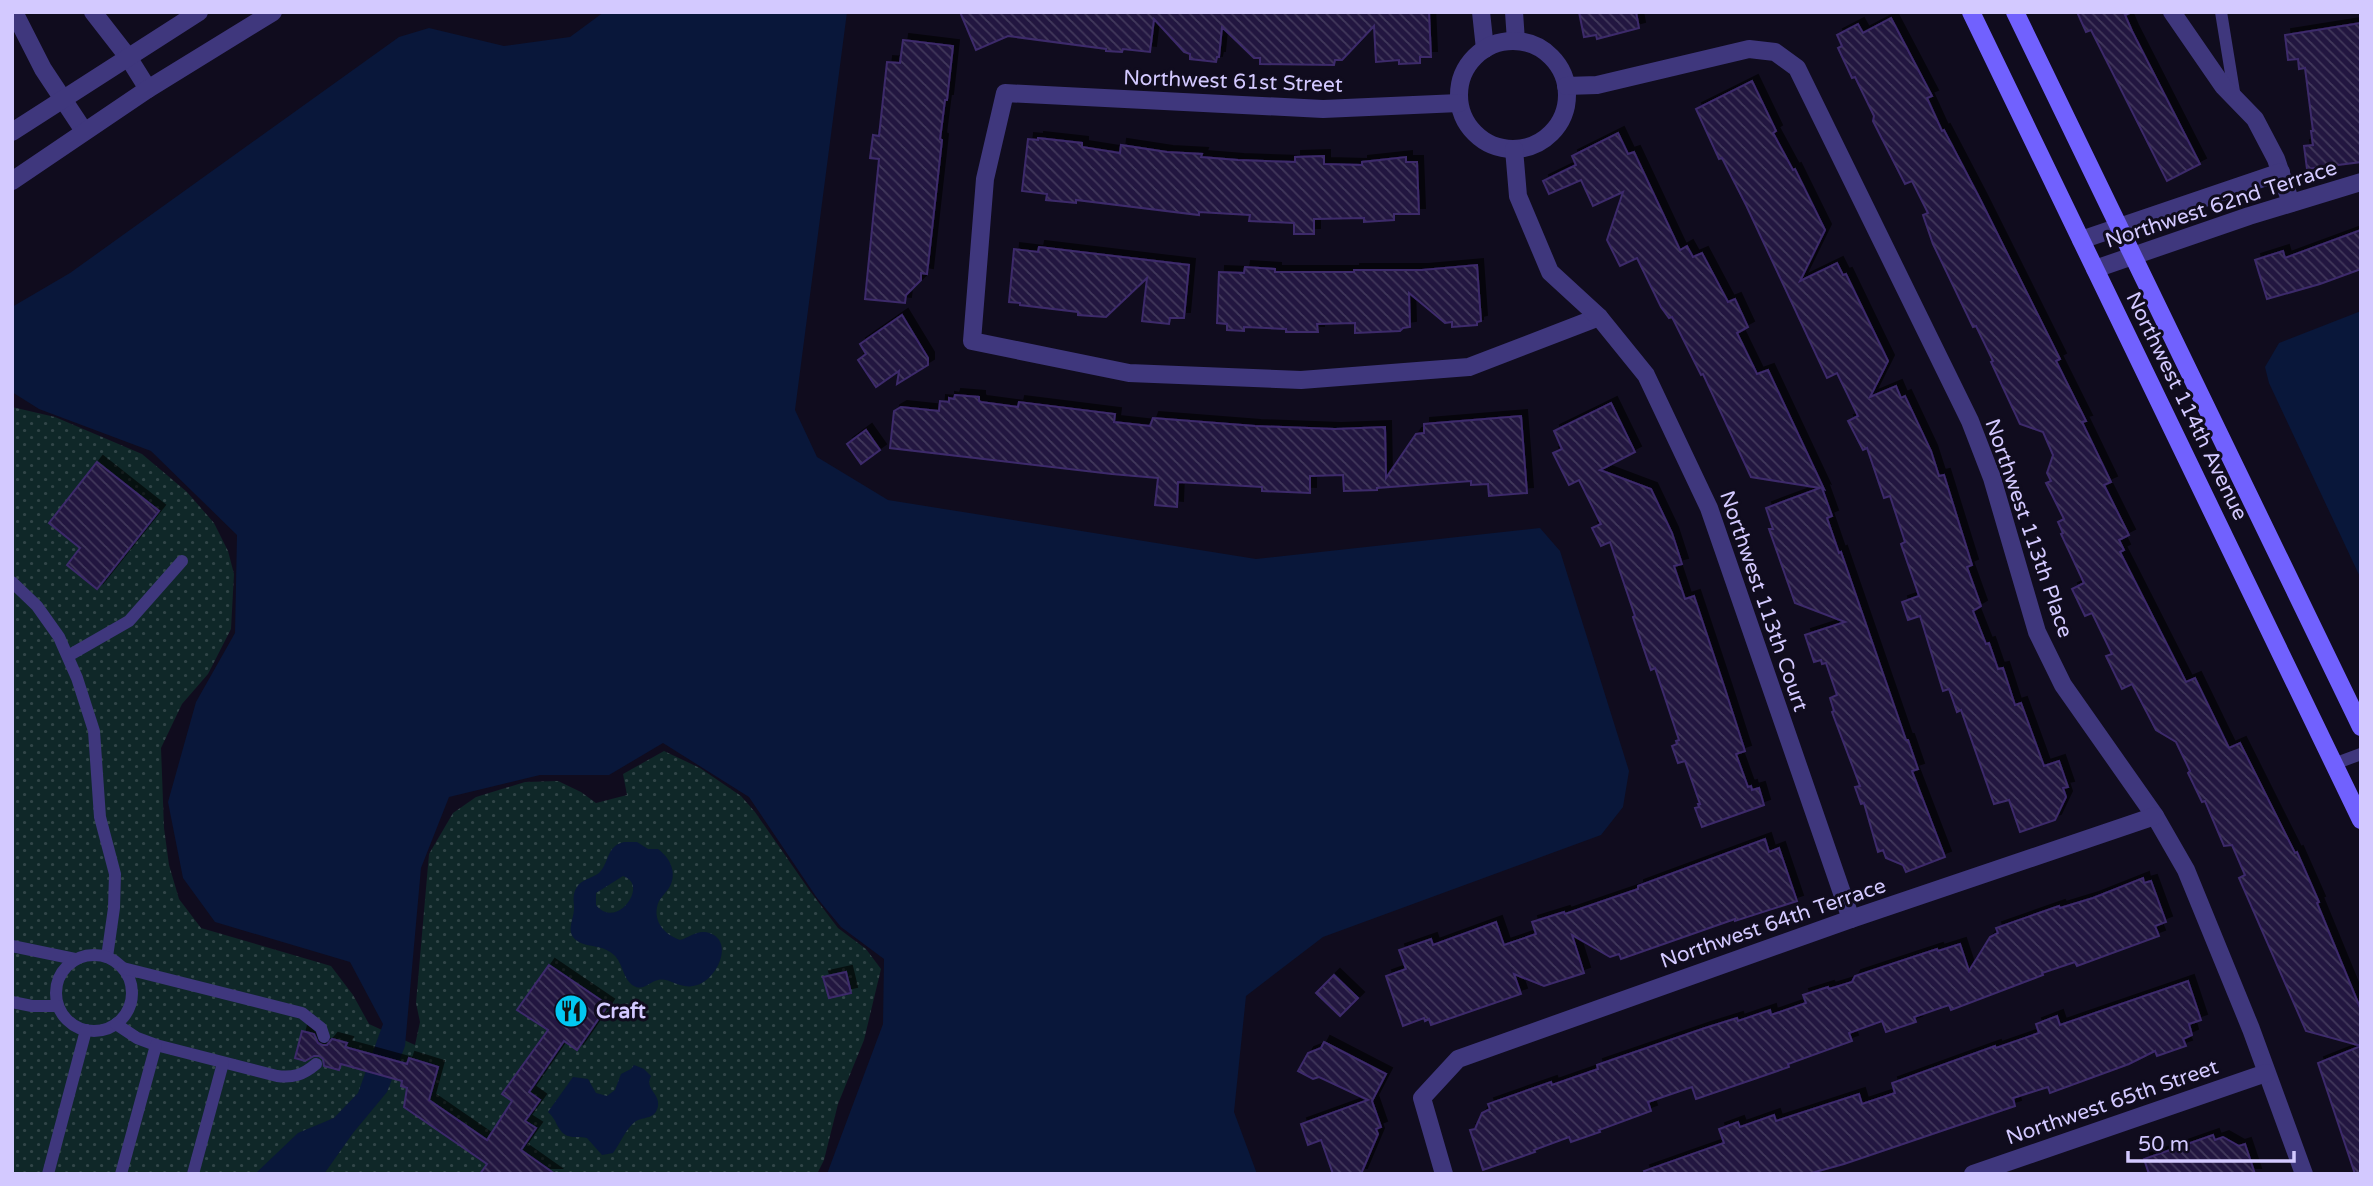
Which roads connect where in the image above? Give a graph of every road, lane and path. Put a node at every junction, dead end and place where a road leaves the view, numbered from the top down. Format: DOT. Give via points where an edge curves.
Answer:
graph roads {
  1 [pos="14,12"];
  2 [pos="93,12"];
  3 [pos="199,12"];
  4 [pos="273,12"];
  5 [pos="1481,12"];
  6 [pos="1514,12"];
  7 [pos="1971,12"];
  8 [pos="2015,12"];
  9 [pos="2172,12"];
  10 [pos="2221,12"];
  11 [pos="1516,41"];
  12 [pos="1485,49"];
  13 [pos="128,57"];
  14 [pos="1566,86"];
  15 [pos="148,89"];
  16 [pos="2235,99"];
  17 [pos="63,100"];
  18 [pos="1459,103"];
  19 [pos="85,131"];
  20 [pos="12,132"];
  21 [pos="1514,149"];
  22 [pos="2281,172"];
  23 [pos="12,181"];
  24 [pos="2361,182"];
  25 [pos="2231,189"];
  26 [pos="2291,203"];
  27 [pos="2242,219"];
  28 [pos="2118,227"];
  29 [pos="2081,240"];
  30 [pos="2132,256"];
  31 [pos="2095,269"];
  32 [pos="1599,317"];
  33 [pos="183,561"];
  34 [pos="12,582"];
  35 [pos="68,656"];
  36 [pos="2361,727"];
  37 [pos="2361,754"];
  38 [pos="2334,764"];
  39 [pos="2356,796"];
  40 [pos="2155,817"];
  41 [pos="2361,820"];
  42 [pos="1851,919"];
  43 [pos="12,946"];
  44 [pos="107,957"];
  45 [pos="75,960"];
  46 [pos="123,968"];
  47 [pos="12,1002"];
  48 [pos="58,1006"];
  49 [pos="116,1024"];
  50 [pos="86,1030"];
  51 [pos="324,1037"];
  52 [pos="156,1045"];
  53 [pos="223,1063"];
  54 [pos="316,1064"];
  55 [pos="2266,1073"];
  56 [pos="48,1174"];
  57 [pos="121,1174"];
  58 [pos="193,1174"];
  59 [pos="1444,1174"];
  60 [pos="1973,1174"];
  61 [pos="2304,1174"];
  1 -- 17 [label="street"];
  2 -- 13 [label="street"];
  3 -- 13 [label="street"];
  4 -- 15 [label="street"];
  5 -- 12 [label="street"];
  6 -- 11 [label="street"];
  7 -- 29 [label="street, Northwest 114th Avenue"];
  8 -- 28 [label="street, Northwest 114th Avenue"];
  9 -- 16 [label="street"];
  10 -- 16 [label="lane"];
  11 -- 12 [label="street"];
  11 -- 14 [label="street" via="1549,55"];
  12 -- 18 [label="street" via="1464,72"];
  13 -- 15 [label="street"];
  13 -- 17 [label="street"];
  14 -- 21 [label="street" via="1560,122 1532,146"];
  14 -- 40 [label="street, Northwest 113th Place" via="1597,85 1749,50 1775,52 1797,68 1969,421 1992,478 2047,653 2063,685"];
  15 -- 19 [label="street"];
  16 -- 22 [label="street" via="2255,119"];
  17 -- 19 [label="street"];
  17 -- 20 [label="street"];
  18 -- 21 [label="street" via="1472,131 1484,141"];
  18 -- 32 [label="street, Northwest 61st Street" via="1323,109 1005,93 985,179 972,341 1129,373 1301,380 1469,367"];
  19 -- 23 [label="street"];
  21 -- 32 [label="street, Northwest 113th Court" via="1518,196 1550,272"];
  22 -- 25 [label="street, Northwest 62nd Terrace"];
  22 -- 26 [label="street"];
  24 -- 26 [label="street, Northwest 62nd Terrace"];
  25 -- 27 [label="street"];
  25 -- 28 [label="street, Northwest 62nd Terrace"];
  26 -- 27 [label="street, Northwest 62nd Terrace"];
  27 -- 30 [label="street, Northwest 62nd Terrace"];
  28 -- 29 [label="street, Northwest 62nd Terrace"];
  28 -- 30 [label="street, Northwest 114th Avenue"];
  29 -- 31 [label="street, Northwest 114th Avenue"];
  30 -- 31 [label="street, Northwest 62nd Terrace"];
  30 -- 36 [label="street, Northwest 114th Avenue"];
  31 -- 38 [label="street, Northwest 114th Avenue"];
  32 -- 42 [label="street, Northwest 113th Court" via="1646,375 1709,508"];
  33 -- 35 [label="lane" via="129,621"];
  34 -- 35 [label="lane" via="49,621"];
  35 -- 44 [label="lane" via="94,731 100,817 115,874"];
  37 -- 38 [label="lane"];
  38 -- 39 [label="street, Northwest 114th Avenue"];
  39 -- 41 [label="street, Northwest 114th Avenue"];
  40 -- 42 [label="street, Northwest 64th Terrace"];
  40 -- 55 [label="street, Northwest 113th Place" via="2186,870"];
  42 -- 59 [label="street, Northwest 64th Terrace" via="1458,1059 1422,1098"];
  43 -- 45 [label="lane"];
  44 -- 45 [label="lane"];
  44 -- 46 [label="lane"];
  45 -- 48 [label="lane" via="61,973 56,988"];
  46 -- 49 [label="lane" via="132,995 129,1008"];
  46 -- 51 [label="lane" via="302,1013 321,1027"];
  47 -- 48 [label="lane"];
  48 -- 50 [label="lane" via="71,1024"];
  49 -- 50 [label="lane" via="101,1031"];
  49 -- 52 [label="lane"];
  50 -- 56 [label="lane"];
  52 -- 53 [label="lane"];
  52 -- 57 [label="lane"];
  53 -- 54 [label="lane" via="292,1077"];
  53 -- 58 [label="lane"];
  55 -- 60 [label="street, Northwest 65th Street"];
  55 -- 61 [label="street, Northwest 113th Place"];
}
